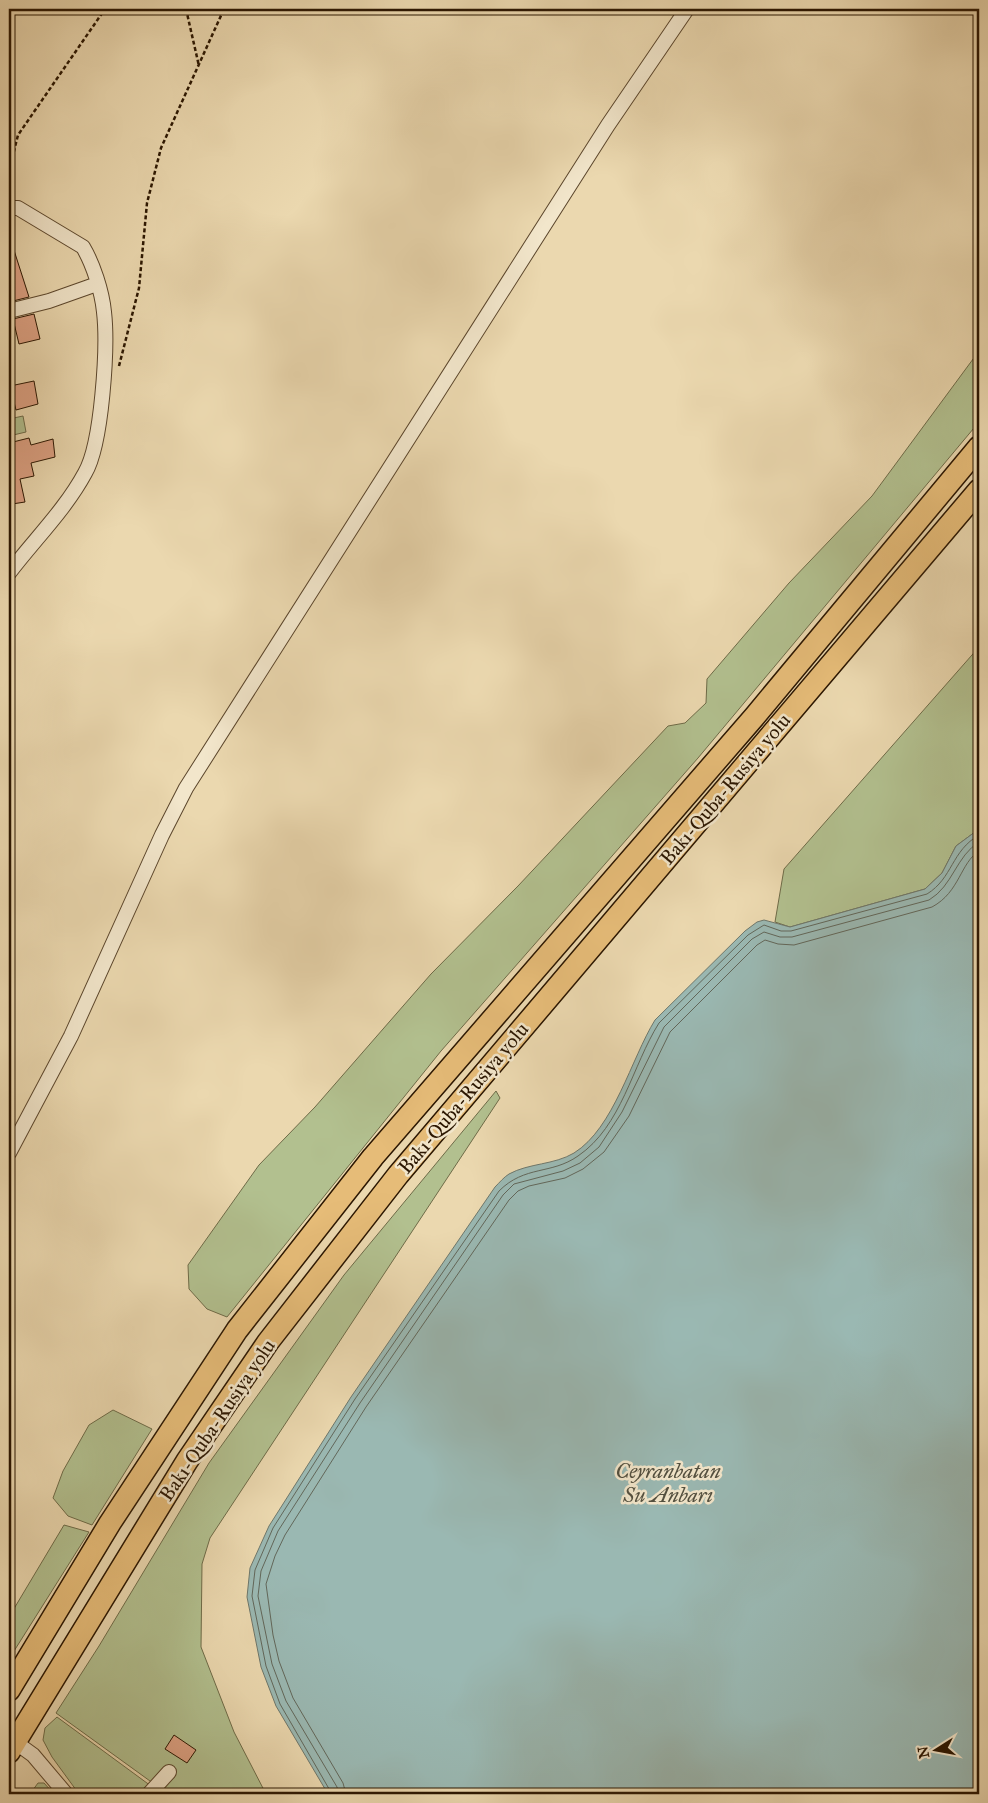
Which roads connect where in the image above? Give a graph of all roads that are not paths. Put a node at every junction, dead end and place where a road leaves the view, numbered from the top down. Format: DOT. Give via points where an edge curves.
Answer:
graph roads {
  1 [pos="686,9"];
  2 [pos="9,208"];
  3 [pos="97,284"];
  4 [pos="9,311"];
  5 [pos="979,447"];
  6 [pos="979,490"];
  7 [pos="9,573"];
  8 [pos="9,1153"];
  9 [pos="9,1690"];
  10 [pos="12,1747"];
  11 [pos="169,1772"];
  12 [pos="66,1794"];
  13 [pos="150,1794"];
  1 -- 8 [label="street" via="608,125 186,788 71,1036"];
  2 -- 3 [label="street" via="18,208 83,247"];
  3 -- 4 [label="street"];
  3 -- 7 [label="street" via="105,330 101,407 95,443 86,472 67,501"];
  5 -- 9 [label="highway, Bakı-Quba-Rusiya yolu" via="755,716 373,1157 274,1283 238,1330 116,1515"];
  6 -- 10 [label="highway, Bakı-Quba-Rusiya yolu" via="398,1175 268,1342 187,1461"];
  10 -- 12 [label="street" via="33,1755"];
  11 -- 13 [label="street"];
}
